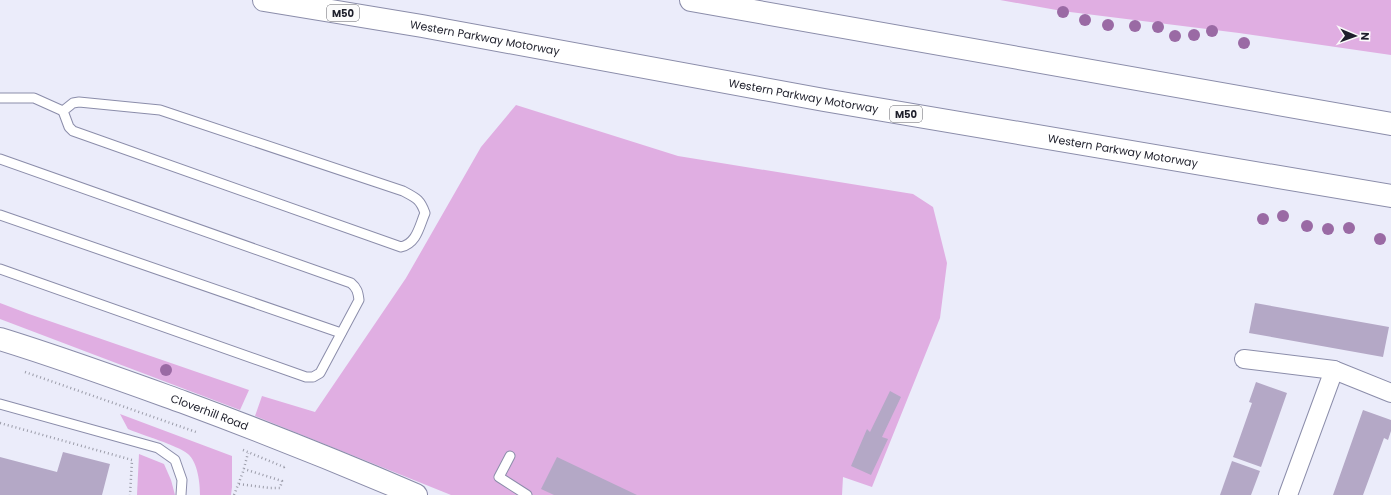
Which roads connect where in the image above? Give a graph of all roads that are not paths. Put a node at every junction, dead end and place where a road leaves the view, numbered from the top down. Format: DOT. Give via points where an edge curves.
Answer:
graph roads {
  1 [pos="264,0"];
  2 [pos="691,0"];
  3 [pos="0,98"];
  4 [pos="64,112"];
  5 [pos="1391,124"];
  6 [pos="0,159"];
  7 [pos="1391,196"];
  8 [pos="0,216"];
  9 [pos="0,269"];
  10 [pos="341,333"];
  11 [pos="0,339"];
  12 [pos="1244,359"];
  13 [pos="1334,370"];
  14 [pos="1391,393"];
  15 [pos="0,404"];
  16 [pos="510,456"];
  17 [pos="180,495"];
  18 [pos="416,495"];
  19 [pos="527,495"];
  20 [pos="1288,495"];
  1 -- 7 [label="main road, Western Parkway Motorway / M50" via="422,26 824,100"];
  2 -- 5 [label="main road"];
  3 -- 4 [label="lane" via="34,98"];
  4 -- 4 [label="lane" via="73,103 80,102 160,110 403,191 417,199 425,213 413,241 401,247 73,132"];
  6 -- 10 [label="lane" via="351,282 356,287 360,300"];
  8 -- 10 [label="lane"];
  9 -- 10 [label="lane" via="306,376 313,377 320,373"];
  11 -- 18 [label="main road, Cloverhill Road" via="296,445"];
  12 -- 13 [label="street"];
  13 -- 14 [label="street"];
  13 -- 20 [label="street"];
  15 -- 17 [label="lane" via="158,448 175,460 182,480"];
  16 -- 19 [label="lane" via="499,477"];
}
